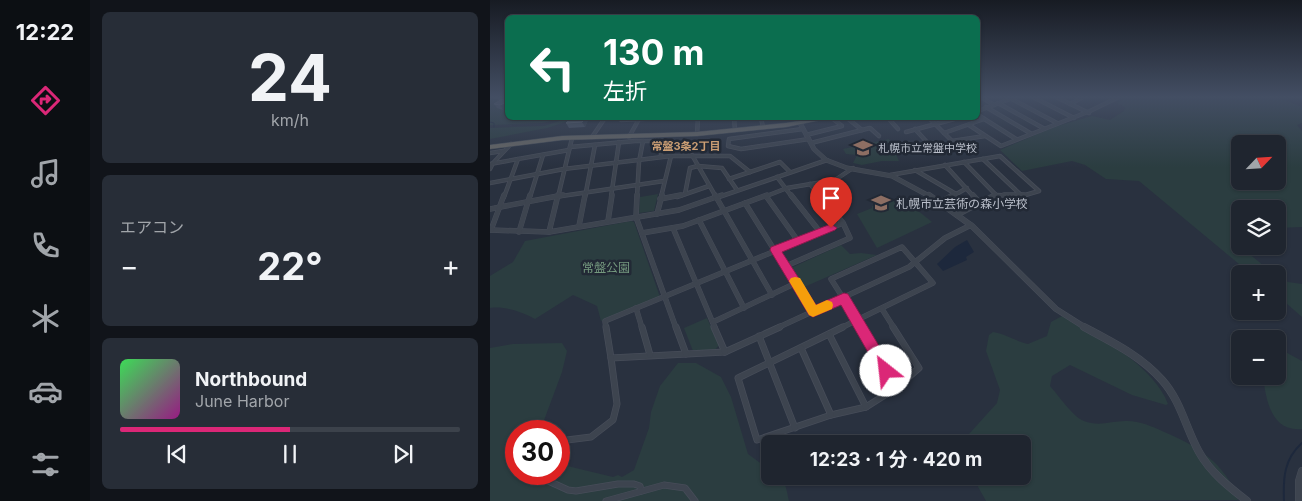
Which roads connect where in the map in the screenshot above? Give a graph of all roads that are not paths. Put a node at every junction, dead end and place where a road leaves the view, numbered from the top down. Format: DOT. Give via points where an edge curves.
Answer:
graph roads {
  1 [pos="603,120"];
  2 [pos="638,120"];
  3 [pos="698,120"];
  4 [pos="734,120"];
  5 [pos="762,120"];
  6 [pos="797,120"];
  7 [pos="799,120"];
  8 [pos="835,120"];
  9 [pos="850,120"];
  10 [pos="890,120"];
  11 [pos="931,120"];
  12 [pos="947,120"];
  13 [pos="980,120"];
  14 [pos="986,120"];
  15 [pos="1007,120"];
  16 [pos="1028,120"];
  17 [pos="1051,120"];
  18 [pos="1068,120"];
  19 [pos="935,124"];
  20 [pos="1057,124"];
  21 [pos="968,125"];
  22 [pos="763,127"];
  23 [pos="1043,128"];
  24 [pos="898,129"];
  25 [pos="915,129"];
  26 [pos="735,130"];
  27 [pos="862,130"];
  28 [pos="906,132"];
  29 [pos="944,133"];
  30 [pos="697,134"];
  31 [pos="1030,134"];
  32 [pos="757,135"];
  33 [pos="807,136"];
  34 [pos="879,136"];
  35 [pos="985,136"];
  36 [pos="592,137"];
  37 [pos="629,137"];
  38 [pos="572,138"];
  39 [pos="1016,139"];
  40 [pos="643,141"];
  41 [pos="952,141"];
  42 [pos="619,142"];
  43 [pos="511,144"];
  44 [pos="595,144"];
  45 [pos="490,147"];
  46 [pos="759,147"];
  47 [pos="569,148"];
  48 [pos="504,151"];
  49 [pos="490,154"];
  50 [pos="543,155"];
  51 [pos="692,155"];
  52 [pos="661,156"];
  53 [pos="671,156"];
  54 [pos="518,159"];
  55 [pos="641,159"];
  56 [pos="983,159"];
  57 [pos="827,160"];
  58 [pos="616,162"];
  59 [pos="964,162"];
  60 [pos="491,164"];
  61 [pos="591,165"];
  62 [pos="945,165"];
  63 [pos="698,166"];
  64 [pos="853,168"];
  65 [pos="490,169"];
  66 [pos="564,169"];
  67 [pos="915,170"];
  68 [pos="750,172"];
  69 [pos="790,172"];
  70 [pos="537,174"];
  71 [pos="890,175"];
  72 [pos="777,177"];
  73 [pos="510,179"];
  74 [pos="729,179"];
  75 [pos="664,181"];
  76 [pos="490,183"];
  77 [pos="638,184"];
  78 [pos="810,184"];
  79 [pos="709,186"];
  80 [pos="612,188"];
  81 [pos="787,188"];
  82 [pos="967,188"];
  83 [pos="737,190"];
  84 [pos="586,192"];
  85 [pos="685,194"];
  86 [pos="956,194"];
  87 [pos="996,195"];
  88 [pos="558,196"];
  89 [pos="766,196"];
  90 [pos="1022,196"];
  91 [pos="716,198"];
  92 [pos="660,199"];
  93 [pos="529,201"];
  94 [pos="980,202"];
  95 [pos="745,203"];
  96 [pos="939,203"];
  97 [pos="500,207"];
  98 [pos="490,209"];
  99 [pos="724,211"];
  100 [pos="657,214"];
  101 [pos="957,215"];
  102 [pos="636,217"];
  103 [pos="699,220"];
  104 [pos="608,222"];
  105 [pos="843,223"];
  106 [pos="971,225"];
  107 [pos="579,226"];
  108 [pos="673,228"];
  109 [pos="491,230"];
  110 [pos="519,232"];
  111 [pos="549,232"];
  112 [pos="820,232"];
  113 [pos="642,233"];
  114 [pos="798,241"];
  115 [pos="775,250"];
  116 [pos="752,260"];
  117 [pos="915,263"];
  118 [pos="786,266"];
  119 [pos="725,271"];
  120 [pos="697,283"];
  121 [pos="796,283"];
  122 [pos="665,296"];
  123 [pos="772,296"];
  124 [pos="844,298"];
  125 [pos="636,308"];
  126 [pos="744,308"];
  127 [pos="882,309"];
  128 [pos="813,312"];
  129 [pos="858,321"];
  130 [pos="713,322"];
  131 [pos="830,334"];
  132 [pos="759,336"];
  133 [pos="801,348"];
  134 [pos="725,352"];
  135 [pos="686,354"];
  136 [pos="650,355"];
  137 [pos="611,358"];
  138 [pos="771,362"];
  139 [pos="896,388"];
  140 [pos="866,407"];
  141 [pos="831,416"];
  142 [pos="795,428"];
  143 [pos="570,439"];
  144 [pos="1302,471"];
  145 [pos="557,485"];
  146 [pos="640,491"];
  147 [pos="606,501"];
  148 [pos="695,501"];
  149 [pos="1247,501"];
  150 [pos="1299,501"];
  1 -- 36 [label="street"];
  2 -- 37 [label="street"];
  3 -- 30 [label="street"];
  4 -- 26 [label="street"];
  5 -- 22 [label="street"];
  6 -- 22 [label="highway"];
  7 -- 33 [label="street"];
  8 -- 33 [label="street" via="842,126"];
  9 -- 27 [label="street"];
  10 -- 24 [label="street"];
  11 -- 19 [label="street"];
  12 -- 19 [label="street"];
  13 -- 21 [label="street"];
  14 -- 39 [label="street"];
  15 -- 31 [label="street"];
  16 -- 23 [label="street"];
  17 -- 20 [label="street"];
  18 -- 20 [label="street"];
  19 -- 25 [label="street"];
  19 -- 29 [label="street"];
  20 -- 23 [label="street"];
  21 -- 29 [label="street"];
  21 -- 35 [label="street"];
  22 -- 26 [label="highway"];
  23 -- 31 [label="street"];
  25 -- 28 [label="street"];
  25 -- 41 [label="street" via="935,151 958,147"];
  26 -- 30 [label="highway"];
  27 -- 33 [label="street"];
  27 -- 34 [label="street" via="870,128"];
  29 -- 41 [label="street"];
  30 -- 37 [label="highway"];
  31 -- 39 [label="street"];
  32 -- 33 [label="street"];
  32 -- 46 [label="street"];
  32 -- 46 [label="street" via="729,139 728,146 741,149"];
  33 -- 46 [label="street"];
  33 -- 57 [label="street"];
  35 -- 39 [label="street" via="1001,146"];
  35 -- 41 [label="street"];
  36 -- 37 [label="highway"];
  36 -- 38 [label="highway"];
  38 -- 43 [label="highway"];
  38 -- 47 [label="street"];
  40 -- 42 [label="street"];
  40 -- 52 [label="street" via="662,141"];
  40 -- 55 [label="street"];
  42 -- 44 [label="street"];
  42 -- 58 [label="street"];
  43 -- 45 [label="highway"];
  43 -- 48 [label="street"];
  44 -- 47 [label="street"];
  44 -- 61 [label="street"];
  47 -- 50 [label="street"];
  47 -- 66 [label="street"];
  48 -- 49 [label="street"];
  48 -- 60 [label="street"];
  50 -- 54 [label="street"];
  50 -- 70 [label="street"];
  51 -- 53 [label="street"];
  51 -- 63 [label="street"];
  51 -- 68 [label="street" via="730,156"];
  52 -- 53 [label="street"];
  52 -- 55 [label="street"];
  53 -- 75 [label="street"];
  54 -- 60 [label="street"];
  54 -- 73 [label="street"];
  55 -- 58 [label="street"];
  55 -- 77 [label="street"];
  56 -- 59 [label="street"];
  56 -- 90 [label="street"];
  56 -- 90 [label="street" via="1003,157 1039,190"];
  57 -- 64 [label="street"];
  57 -- 69 [label="street"];
  58 -- 61 [label="street"];
  58 -- 80 [label="street"];
  59 -- 62 [label="street"];
  59 -- 87 [label="street"];
  60 -- 65 [label="street"];
  61 -- 66 [label="street"];
  61 -- 84 [label="street"];
  62 -- 67 [label="street"];
  62 -- 82 [label="street"];
  63 -- 74 [label="street" via="722,168"];
  63 -- 79 [label="street"];
  63 -- 85 [label="street" via="690,168"];
  64 -- 71 [label="street"];
  64 -- 78 [label="street" via="836,180"];
  66 -- 70 [label="street"];
  66 -- 88 [label="street"];
  67 -- 71 [label="street"];
  67 -- 86 [label="street"];
  68 -- 69 [label="street" via="780,162"];
  68 -- 74 [label="street"];
  69 -- 72 [label="street"];
  70 -- 73 [label="street"];
  70 -- 93 [label="street"];
  71 -- 96 [label="street"];
  72 -- 81 [label="street"];
  72 -- 83 [label="street"];
  73 -- 76 [label="street"];
  73 -- 97 [label="street"];
  74 -- 83 [label="street"];
  75 -- 77 [label="street"];
  75 -- 92 [label="street"];
  77 -- 80 [label="street"];
  77 -- 102 [label="street"];
  78 -- 81 [label="street"];
  78 -- 105 [label="street"];
  79 -- 85 [label="street"];
  79 -- 91 [label="street"];
  80 -- 84 [label="street"];
  80 -- 104 [label="street"];
  81 -- 89 [label="street"];
  81 -- 112 [label="street"];
  82 -- 86 [label="street"];
  82 -- 94 [label="street"];
  83 -- 91 [label="street"];
  84 -- 88 [label="street"];
  84 -- 107 [label="street"];
  85 -- 92 [label="street"];
  86 -- 96 [label="street"];
  87 -- 90 [label="street"];
  87 -- 94 [label="street"];
  88 -- 93 [label="street"];
  88 -- 111 [label="street"];
  89 -- 95 [label="street"];
  89 -- 114 [label="street"];
  91 -- 99 [label="street"];
  91 -- 100 [label="street"];
  92 -- 100 [label="street"];
  93 -- 97 [label="street"];
  93 -- 110 [label="street"];
  94 -- 101 [label="street"];
  95 -- 99 [label="street"];
  95 -- 115 [label="street"];
  96 -- 101 [label="street"];
  97 -- 98 [label="street"];
  97 -- 109 [label="street"];
  99 -- 103 [label="street"];
  99 -- 116 [label="street"];
  100 -- 102 [label="street"];
  101 -- 106 [label="street"];
  102 -- 104 [label="street"];
  102 -- 113 [label="street"];
  103 -- 108 [label="street"];
  103 -- 119 [label="street"];
  104 -- 107 [label="street"];
  105 -- 112 [label="street"];
  105 -- 118 [label="street" via="850,238"];
  106 -- 117 [label="street" via="945,238"];
  106 -- 149 [label="street" via="1056,309 1125,348 1156,373 1171,390 1200,454"];
  107 -- 111 [label="street"];
  108 -- 113 [label="street"];
  108 -- 120 [label="street"];
  109 -- 110 [label="street"];
  110 -- 111 [label="street"];
  112 -- 114 [label="street"];
  113 -- 122 [label="street"];
  114 -- 115 [label="street"];
  115 -- 116 [label="street"];
  115 -- 118 [label="street"];
  116 -- 119 [label="street"];
  116 -- 123 [label="street"];
  117 -- 124 [label="street"];
  117 -- 124 [label="street" via="902,247 831,279"];
  117 -- 127 [label="street" via="933,283"];
  118 -- 121 [label="street"];
  119 -- 120 [label="street"];
  119 -- 126 [label="street"];
  120 -- 122 [label="street"];
  120 -- 130 [label="street"];
  121 -- 123 [label="street"];
  121 -- 128 [label="street"];
  122 -- 125 [label="street"];
  122 -- 135 [label="street"];
  123 -- 126 [label="street"];
  124 -- 128 [label="street"];
  124 -- 129 [label="street"];
  125 -- 136 [label="street"];
  125 -- 137 [label="street" via="605,321"];
  126 -- 130 [label="street"];
  127 -- 129 [label="street"];
  127 -- 139 [label="street" via="918,368"];
  128 -- 132 [label="street"];
  129 -- 131 [label="street"];
  129 -- 139 [label="street"];
  130 -- 134 [label="street"];
  131 -- 133 [label="street"];
  131 -- 140 [label="street"];
  132 -- 134 [label="street"];
  132 -- 138 [label="street"];
  133 -- 138 [label="street"];
  133 -- 141 [label="street"];
  134 -- 135 [label="street"];
  135 -- 136 [label="street"];
  136 -- 137 [label="street"];
  137 -- 143 [label="street" via="617,404 613,420 591,436"];
  138 -- 142 [label="street"];
  138 -- 142 [label="street" via="738,378 757,440"];
  139 -- 140 [label="street"];
  140 -- 141 [label="street"];
  141 -- 142 [label="street"];
  144 -- 150 [label="street"];
  145 -- 146 [label="street" via="576,492 626,483 637,484"];
  146 -- 147 [label="street"];
  146 -- 148 [label="street" via="678,485 685,488"];
}
